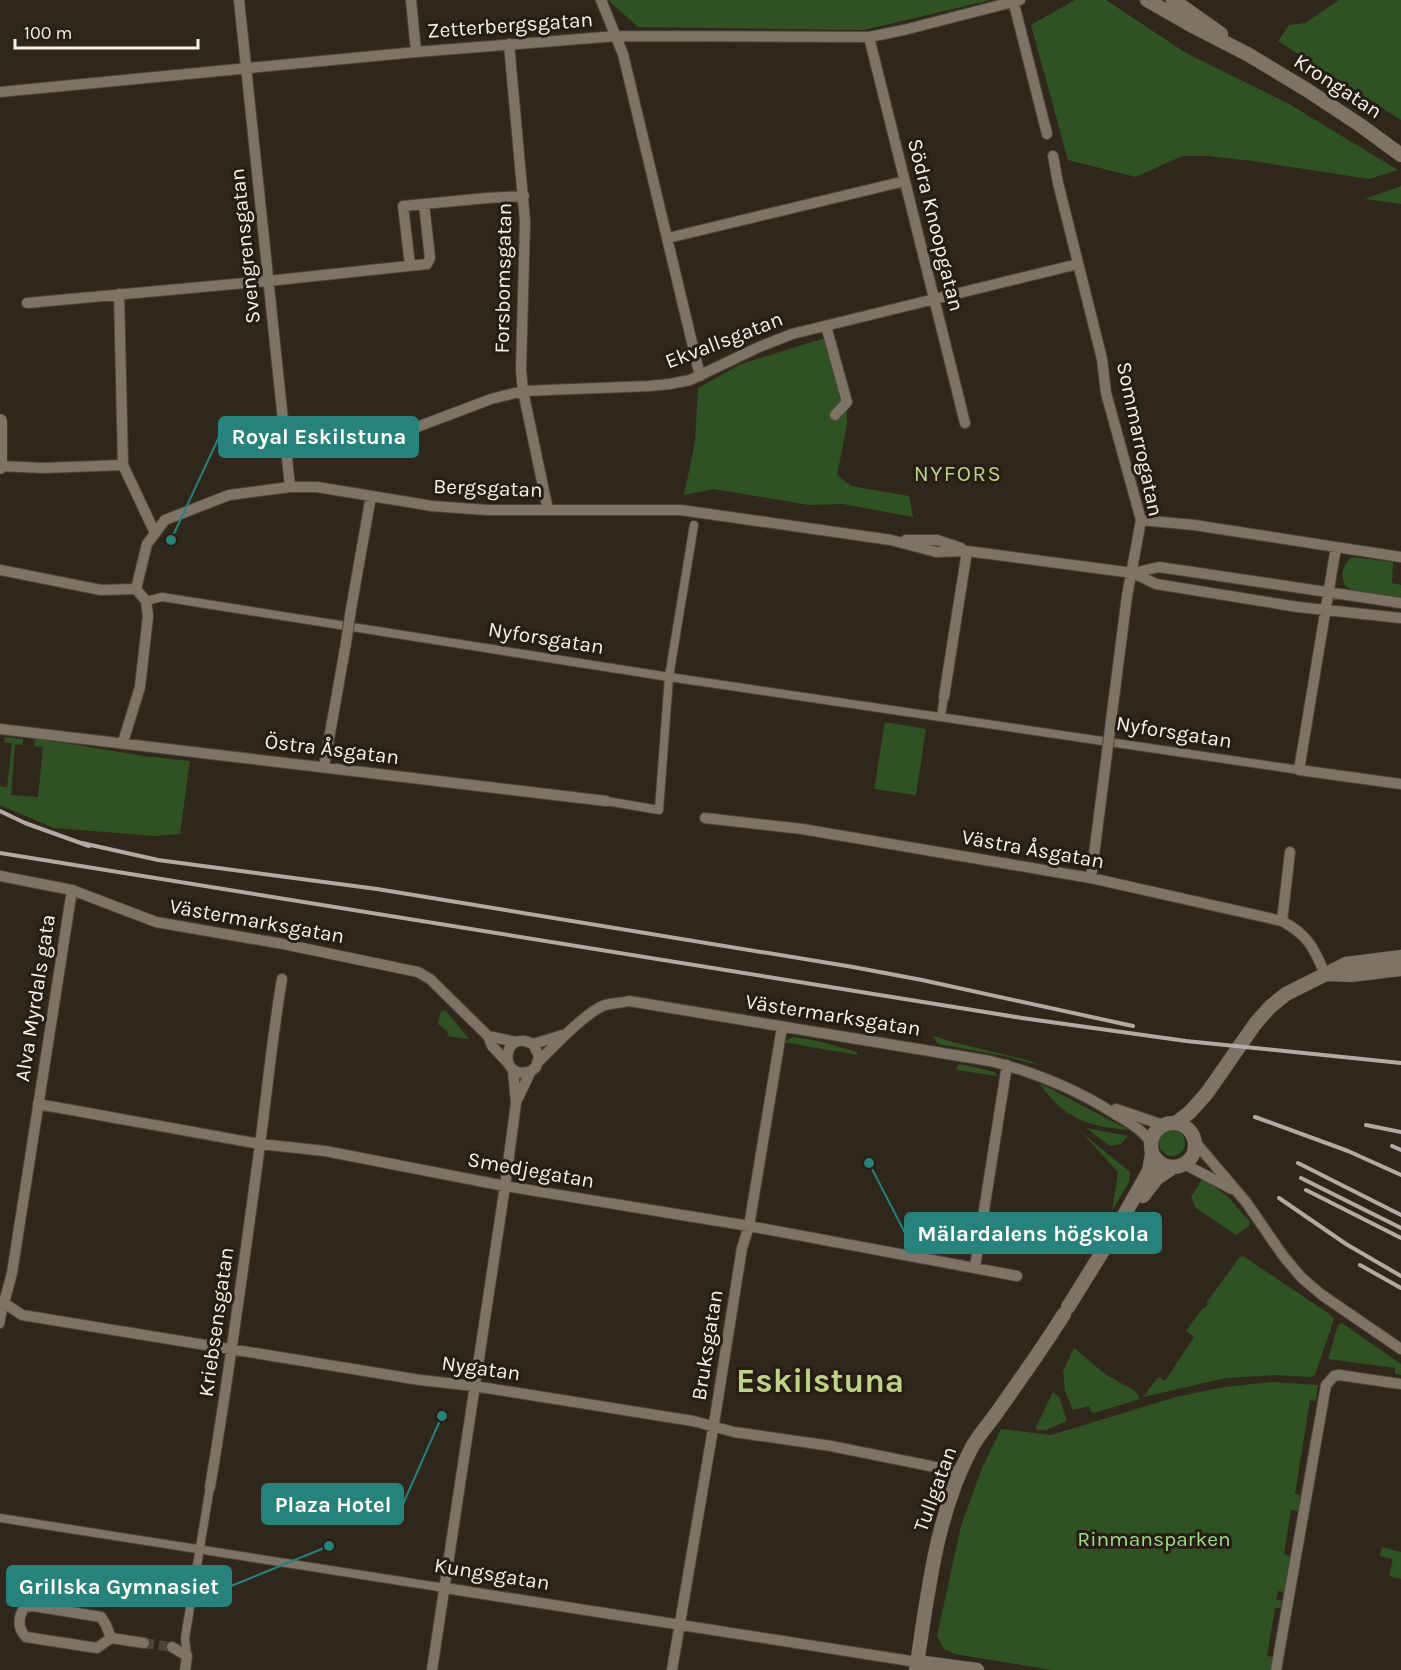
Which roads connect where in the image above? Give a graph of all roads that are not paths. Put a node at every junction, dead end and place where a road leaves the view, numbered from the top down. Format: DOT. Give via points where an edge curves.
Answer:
graph roads {
  1 [pos="239,0"];
  2 [pos="411,0"];
  3 [pos="601,0"];
  4 [pos="1147,0"];
  5 [pos="1173,0"];
  6 [pos="1016,1"];
  7 [pos="617,36"];
  8 [pos="869,37"];
  9 [pos="509,44"];
  10 [pos="416,52"];
  11 [pos="1249,55"];
  12 [pos="246,69"];
  13 [pos="0,92"];
  14 [pos="1047,134"];
  15 [pos="1401,155"];
  16 [pos="1053,156"];
  17 [pos="905,181"];
  18 [pos="524,196"];
  19 [pos="424,204"];
  20 [pos="668,238"];
  21 [pos="1078,264"];
  22 [pos="410,265"];
  23 [pos="268,281"];
  24 [pos="119,294"];
  25 [pos="934,300"];
  26 [pos="27,303"];
  27 [pos="826,326"];
  28 [pos="700,376"];
  29 [pos="523,391"];
  30 [pos="835,415"];
  31 [pos="0,421"];
  32 [pos="965,423"];
  33 [pos="351,452"];
  34 [pos="123,465"];
  35 [pos="0,466"];
  36 [pos="290,487"];
  37 [pos="371,496"];
  38 [pos="548,510"];
  39 [pos="1140,520"];
  40 [pos="694,525"];
  41 [pos="155,533"];
  42 [pos="1336,546"];
  43 [pos="967,550"];
  44 [pos="1401,557"];
  45 [pos="0,570"];
  46 [pos="1133,573"];
  47 [pos="136,589"];
  48 [pos="1329,593"];
  49 [pos="146,601"];
  50 [pos="1401,603"];
  51 [pos="1327,610"];
  52 [pos="1401,618"];
  53 [pos="669,677"];
  54 [pos="944,697"];
  55 [pos="941,716"];
  56 [pos="0,729"];
  57 [pos="123,742"];
  58 [pos="324,768"];
  59 [pos="1299,770"];
  60 [pos="1401,784"];
  61 [pos="606,801"];
  62 [pos="705,818"];
  63 [pos="1290,852"];
  64 [pos="0,876"];
  65 [pos="1091,878"];
  66 [pos="72,890"];
  67 [pos="1282,921"];
  68 [pos="1401,957"];
  69 [pos="1401,969"];
  70 [pos="1325,974"];
  71 [pos="282,980"];
  72 [pos="782,1027"];
  73 [pos="566,1034"];
  74 [pos="488,1035"];
  75 [pos="516,1042"];
  76 [pos="533,1044"];
  77 [pos="539,1061"];
  78 [pos="1007,1065"];
  79 [pos="511,1067"];
  80 [pos="531,1071"];
  81 [pos="1207,1093"];
  82 [pos="1096,1102"];
  83 [pos="516,1103"];
  84 [pos="38,1104"];
  85 [pos="1169,1124"];
  86 [pos="1195,1140"];
  87 [pos="260,1144"];
  88 [pos="1152,1148"];
  89 [pos="1178,1166"];
  90 [pos="505,1186"];
  91 [pos="1238,1192"];
  92 [pos="749,1227"];
  93 [pos="1114,1233"];
  94 [pos="975,1267"];
  95 [pos="1017,1276"];
  96 [pos="2,1303"];
  97 [pos="0,1324"];
  98 [pos="1401,1349"];
  99 [pos="233,1350"];
  100 [pos="1401,1384"];
  101 [pos="474,1386"];
  102 [pos="712,1427"];
  103 [pos="960,1472"];
  104 [pos="210,1487"];
  105 [pos="0,1518"];
  106 [pos="201,1549"];
  107 [pos="446,1588"];
  108 [pos="679,1625"];
  109 [pos="111,1638"];
  110 [pos="144,1643"];
  111 [pos="172,1647"];
  112 [pos="187,1656"];
  113 [pos="916,1666"];
  114 [pos="185,1670"];
  115 [pos="432,1670"];
  116 [pos="672,1670"];
  117 [pos="977,1670"];
  118 [pos="1276,1670"];
  1 -- 12 [label="street, Svengrensgatan"];
  2 -- 10 [label="street"];
  3 -- 7 [label="street"];
  4 -- 11 [label="street, Krongatan"];
  5 -- 11 [label="street, Krongatan"];
  6 -- 8 [label="street, Zetterbergsgatan"];
  6 -- 14 [label="street"];
  7 -- 8 [label="street, Zetterbergsgatan"];
  7 -- 9 [label="street, Zetterbergsgatan"];
  7 -- 20 [label="street"];
  8 -- 17 [label="street, Södra Knoopgatan"];
  9 -- 10 [label="street, Zetterbergsgatan"];
  9 -- 18 [label="street, Forsbomsgatan"];
  10 -- 12 [label="street, Zetterbergsgatan"];
  11 -- 15 [label="street, Krongatan"];
  12 -- 13 [label="street, Zetterbergsgatan"];
  12 -- 23 [label="street, Svengrensgatan"];
  16 -- 21 [label="street, Sommarrogatan"];
  17 -- 20 [label="street"];
  17 -- 25 [label="street, Södra Knoopgatan"];
  18 -- 19 [label="street"];
  18 -- 29 [label="street, Forsbomsgatan"];
  19 -- 22 [label="street" via="430,258 426,264"];
  19 -- 22 [label="street" via="404,206"];
  20 -- 28 [label="street"];
  21 -- 25 [label="street, Ekvallsgatan"];
  21 -- 39 [label="street, Sommarrogatan" via="1102,359 1106,393"];
  22 -- 23 [label="street"];
  23 -- 24 [label="street"];
  23 -- 36 [label="street, Svengrensgatan"];
  24 -- 26 [label="street"];
  24 -- 34 [label="street"];
  25 -- 27 [label="street, Ekvallsgatan"];
  25 -- 32 [label="street, Södra Knoopgatan"];
  27 -- 28 [label="street, Ekvallsgatan" via="776,339"];
  27 -- 30 [label="street" via="847,402"];
  28 -- 29 [label="street, Ekvallsgatan" via="670,384"];
  29 -- 33 [label="street, Ekvallsgatan" via="491,399"];
  29 -- 38 [label="street, Forsbomsgatan"];
  31 -- 35 [label="street"];
  34 -- 35 [label="street"];
  34 -- 41 [label="street"];
  36 -- 37 [label="street, Bergsgatan"];
  36 -- 41 [label="street, Bergsgatan" via="229,495 165,520"];
  37 -- 38 [label="street, Bergsgatan" via="432,506"];
  37 -- 58 [label="street, bridge"];
  38 -- 43 [label="street, Bergsgatan" via="681,510 891,540 937,540"];
  39 -- 42 [label="street"];
  39 -- 46 [label="street, Sommarrogatan"];
  40 -- 53 [label="street"];
  41 -- 47 [label="street, Bergsgatan" via="147,544"];
  42 -- 44 [label="street"];
  42 -- 48 [label="street"];
  43 -- 46 [label="street, Bergsgatan"];
  43 -- 54 [label="street"];
  45 -- 47 [label="street" via="101,590"];
  46 -- 48 [label="street, Bergsgatan" via="1159,567"];
  46 -- 51 [label="street, Bergsgatan" via="1156,584"];
  46 -- 65 [label="street, Sommarrogatan, bridge"];
  47 -- 49 [label="street"];
  48 -- 50 [label="street, Bergsgatan"];
  48 -- 51 [label="street"];
  49 -- 53 [label="street, Nyforsgatan" via="162,597"];
  49 -- 57 [label="street" via="148,616 140,687"];
  51 -- 52 [label="street, Bergsgatan"];
  51 -- 59 [label="street"];
  53 -- 55 [label="street, Nyforsgatan"];
  53 -- 61 [label="street, Östra Åsgatan" via="658,810"];
  54 -- 55 [label="street"];
  55 -- 59 [label="street, Nyforsgatan"];
  56 -- 57 [label="street, Östra Åsgatan"];
  57 -- 58 [label="street, Östra Åsgatan"];
  58 -- 61 [label="street, Östra Åsgatan"];
  59 -- 60 [label="street, Nyforsgatan"];
  62 -- 65 [label="street, Västra Åsgatan" via="802,829"];
  63 -- 67 [label="street"];
  64 -- 66 [label="street, Västermarksgatan"];
  65 -- 67 [label="street, Västra Åsgatan"];
  66 -- 74 [label="street, Västermarksgatan" via="156,922 418,972"];
  66 -- 84 [label="street, Alva Myrdals gata"];
  67 -- 70 [label="street, Västra Åsgatan" via="1305,936"];
  68 -- 70 [label="street" via="1346,964"];
  69 -- 70 [label="street"];
  70 -- 81 [label="street" via="1270,1007"];
  71 -- 87 [label="street, Kriebsensgatan"];
  72 -- 73 [label="street, Västermarksgatan" via="629,1001 604,1005"];
  72 -- 78 [label="street, Västermarksgatan"];
  72 -- 92 [label="street, Bruksgatan"];
  73 -- 76 [label="street, Västermarksgatan"];
  73 -- 77 [label="street, Västermarksgatan"];
  74 -- 75 [label="street, Västermarksgatan"];
  74 -- 79 [label="street, Västermarksgatan" via="492,1046"];
  75 -- 76 [label="street"];
  75 -- 79 [label="street" via="507,1051"];
  76 -- 77 [label="street"];
  77 -- 80 [label="street"];
  78 -- 82 [label="street, Västermarksgatan"];
  78 -- 94 [label="street"];
  79 -- 80 [label="street" via="522,1073"];
  79 -- 83 [label="street"];
  80 -- 83 [label="street"];
  81 -- 85 [label="street" via="1190,1112"];
  81 -- 86 [label="street" via="1197,1117"];
  82 -- 85 [label="street, Västermarksgatan"];
  82 -- 88 [label="street, Västermarksgatan" via="1140,1130"];
  83 -- 90 [label="street"];
  84 -- 87 [label="street, Smedjegatan"];
  84 -- 96 [label="street, Alva Myrdals gata" via="12,1273"];
  85 -- 86 [label="street" via="1186,1127"];
  85 -- 88 [label="street" via="1154,1133"];
  86 -- 89 [label="street" via="1192,1158"];
  86 -- 91 [label="street"];
  87 -- 90 [label="street, Smedjegatan" via="325,1151"];
  87 -- 99 [label="street, Kriebsensgatan"];
  88 -- 89 [label="street" via="1161,1164"];
  88 -- 93 [label="street, Tullgatan" via="1149,1171"];
  89 -- 91 [label="street"];
  89 -- 93 [label="street, Tullgatan" via="1157,1178"];
  90 -- 92 [label="street, Smedjegatan"];
  90 -- 101 [label="street"];
  91 -- 98 [label="street" via="1302,1278"];
  92 -- 94 [label="street, Smedjegatan"];
  92 -- 102 [label="street, Bruksgatan" via="742,1248"];
  93 -- 103 [label="street, Tullgatan" via="1046,1342 972,1447"];
  94 -- 95 [label="street, Smedjegatan"];
  96 -- 97 [label="street, Alva Myrdals gata"];
  96 -- 99 [label="street, Nygatan" via="22,1315"];
  99 -- 101 [label="street, Nygatan"];
  99 -- 104 [label="street, Kriebsensgatan"];
  100 -- 118 [label="street" via="1339,1375 1326,1385"];
  101 -- 102 [label="street, Nygatan"];
  101 -- 107 [label="street"];
  102 -- 103 [label="street, Nygatan"];
  102 -- 108 [label="street, Bruksgatan"];
  103 -- 113 [label="street, Tullgatan" via="935,1552"];
  104 -- 106 [label="street, Kriebsensgatan"];
  105 -- 106 [label="street, Kungsgatan"];
  106 -- 107 [label="street, Kungsgatan"];
  106 -- 112 [label="street, Kriebsensgatan" via="185,1638"];
  107 -- 108 [label="street, Kungsgatan"];
  107 -- 115 [label="street"];
  108 -- 113 [label="street, Kungsgatan"];
  108 -- 116 [label="street, Bruksgatan"];
  109 -- 109 [label="street" via="101,1617 33,1606 21,1613 19,1624 26,1637 97,1648"];
  109 -- 110 [label="street"];
  111 -- 112 [label="street"];
  112 -- 114 [label="street, Kriebsensgatan"];
  113 -- 117 [label="street, Kungsgatan"];
}
